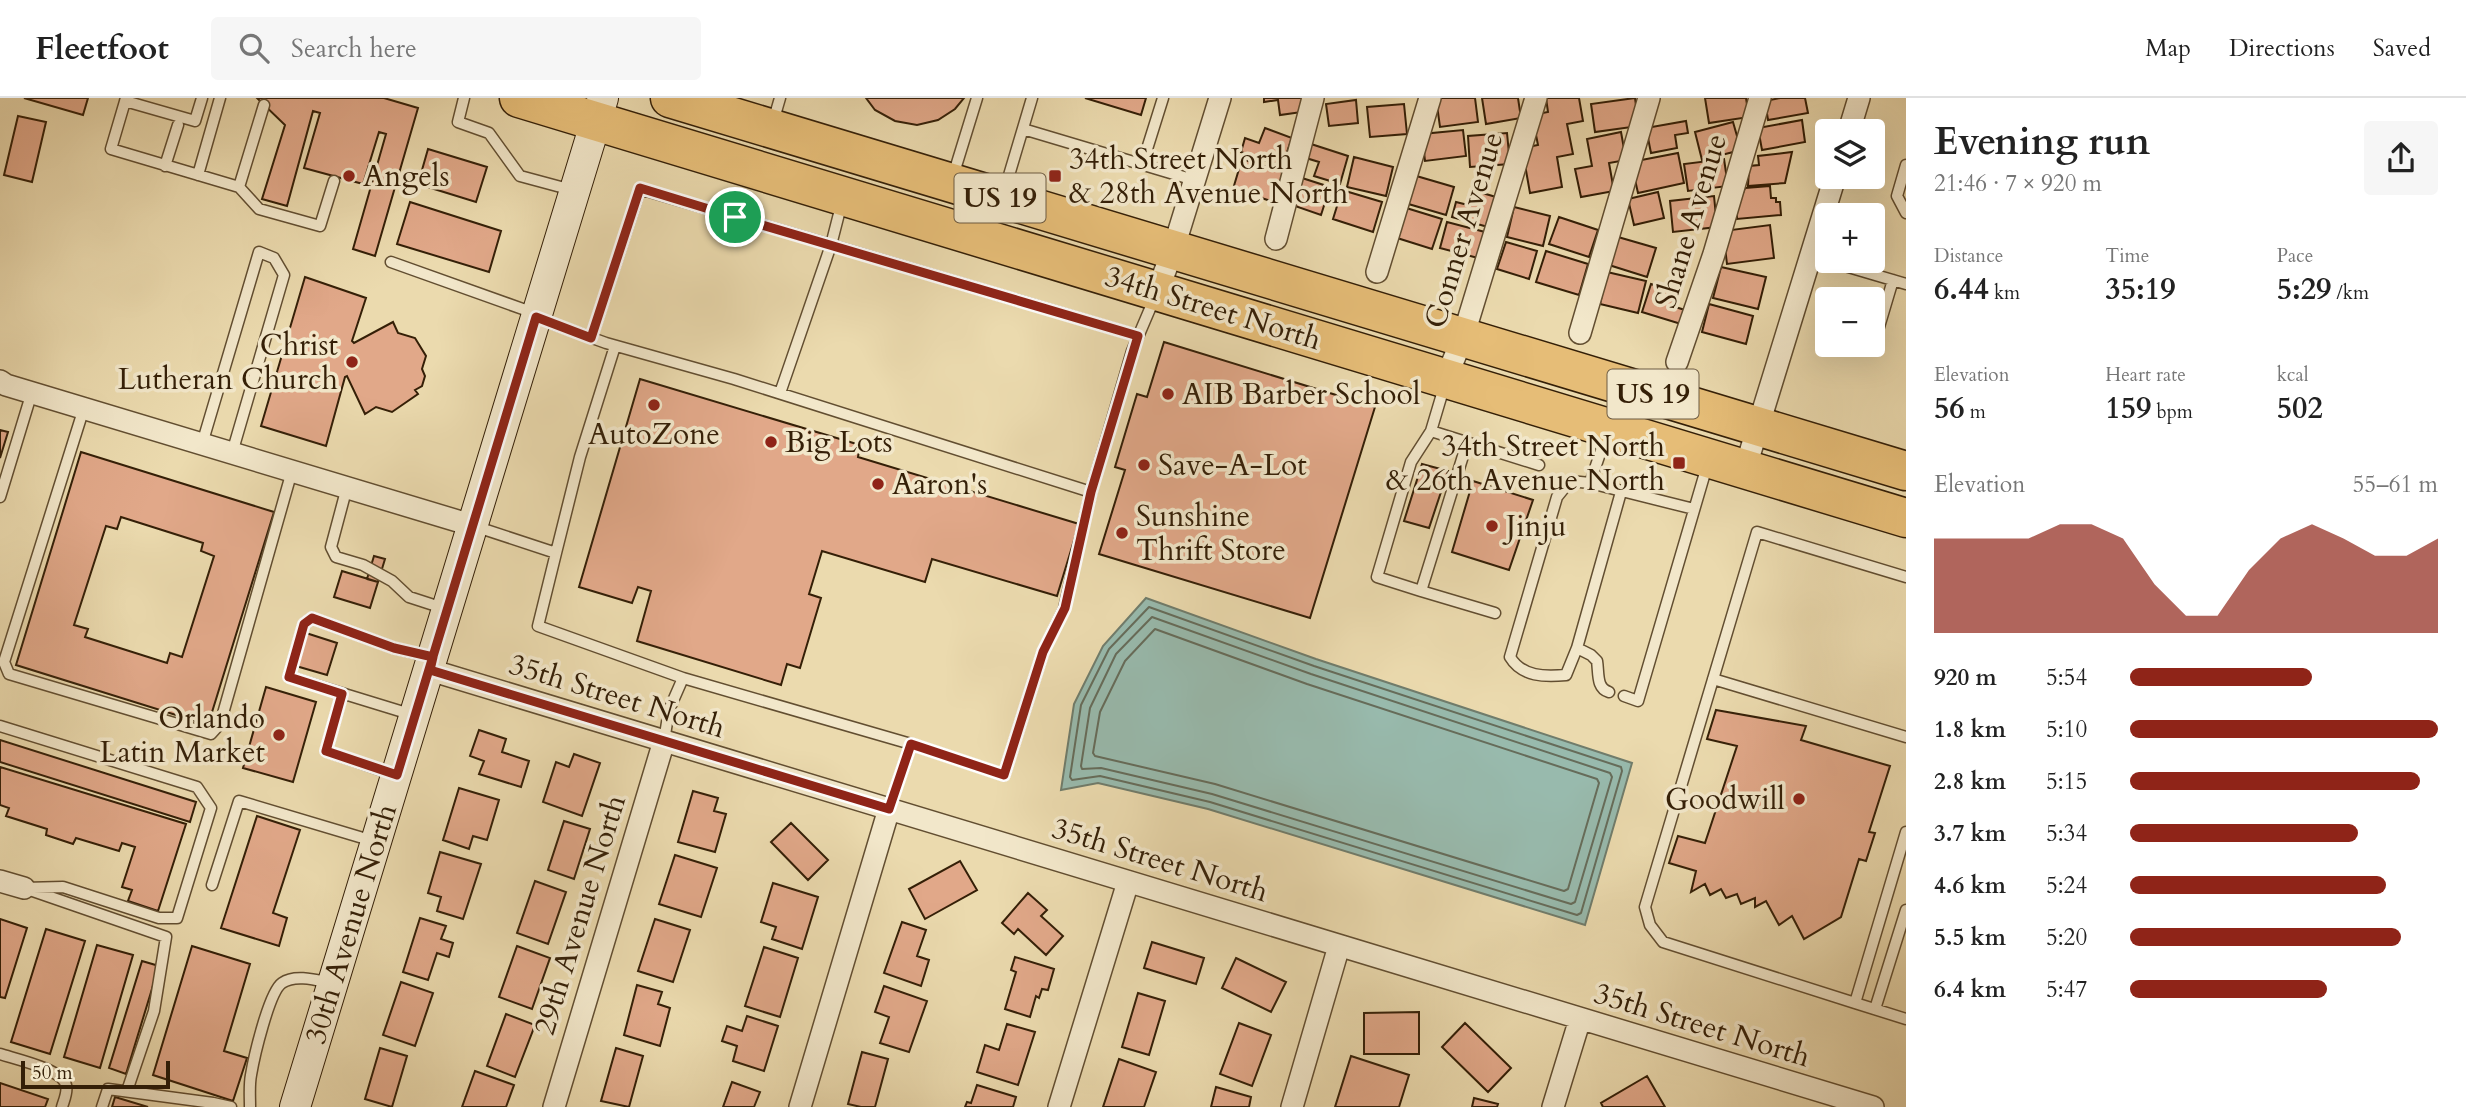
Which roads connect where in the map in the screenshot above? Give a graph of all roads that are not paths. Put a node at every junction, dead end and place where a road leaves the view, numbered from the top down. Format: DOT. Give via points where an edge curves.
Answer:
graph roads {
  1 [pos="202,98"];
  2 [pos="220,98"];
  3 [pos="464,98"];
  4 [pos="519,98"];
  5 [pos="670,98"];
  6 [pos="977,98"];
  7 [pos="1032,98"];
  8 [pos="1163,98"];
  9 [pos="1220,98"];
  10 [pos="1313,98"];
  11 [pos="1430,98"];
  12 [pos="1536,98"];
  13 [pos="1649,98"];
  14 [pos="1760,98"];
  15 [pos="1859,98"];
  16 [pos="126,99"];
  17 [pos="264,105"];
  18 [pos="599,109"];
  19 [pos="775,113"];
  20 [pos="1853,119"];
  21 [pos="178,125"];
  22 [pos="1023,129"];
  23 [pos="1142,165"];
  24 [pos="1906,165"];
  25 [pos="165,166"];
  26 [pos="198,175"];
  27 [pos="1194,180"];
  28 [pos="334,181"];
  29 [pos="951,183"];
  30 [pos="239,187"];
  31 [pos="574,190"];
  32 [pos="844,196"];
  33 [pos="1002,198"];
  34 [pos="1906,213"];
  35 [pos="1276,239"];
  36 [pos="831,245"];
  37 [pos="1173,250"];
  38 [pos="391,262"];
  39 [pos="1377,272"];
  40 [pos="1817,273"];
  41 [pos="1869,273"];
  42 [pos="1893,280"];
  43 [pos="1906,284"];
  44 [pos="1157,292"];
  45 [pos="1885,307"];
  46 [pos="537,316"];
  47 [pos="1580,333"];
  48 [pos="1138,336"];
  49 [pos="1462,337"];
  50 [pos="591,338"];
  51 [pos="615,346"];
  52 [pos="1677,362"];
  53 [pos="1446,378"];
  54 [pos="0,381"];
  55 [pos="32,392"];
  56 [pos="780,393"];
  57 [pos="84,408"];
  58 [pos="1759,426"];
  59 [pos="1609,427"];
  60 [pos="1431,431"];
  61 [pos="1466,443"];
  62 [pos="202,444"];
  63 [pos="232,453"];
  64 [pos="1727,464"];
  65 [pos="1539,465"];
  66 [pos="292,471"];
  67 [pos="1906,471"];
  68 [pos="1590,483"];
  69 [pos="347,487"];
  70 [pos="1091,492"];
  71 [pos="1621,492"];
  72 [pos="0,497"];
  73 [pos="1695,509"];
  74 [pos="1906,518"];
  75 [pos="471,525"];
  76 [pos="555,553"];
  77 [pos="1906,578"];
  78 [pos="1421,591"];
  79 [pos="447,609"];
  80 [pos="1495,613"];
  81 [pos="1577,648"];
  82 [pos="431,664"];
  83 [pos="683,678"];
  84 [pos="1713,679"];
  85 [pos="1609,692"];
  86 [pos="342,694"];
  87 [pos="1624,696"];
  88 [pos="415,716"];
  89 [pos="0,726"];
  90 [pos="1906,737"];
  91 [pos="664,741"];
  92 [pos="911,744"];
  93 [pos="397,775"];
  94 [pos="889,809"];
  95 [pos="1906,832"];
  96 [pos="376,841"];
  97 [pos="0,880"];
  98 [pos="1128,882"];
  99 [pos="212,885"];
  100 [pos="24,888"];
  101 [pos="1906,910"];
  102 [pos="1339,946"];
  103 [pos="332,983"];
  104 [pos="1855,1003"];
  105 [pos="1875,1009"];
  106 [pos="1580,1019"];
  107 [pos="1906,1019"];
  108 [pos="0,1054"];
  109 [pos="127,1091"];
  110 [pos="1811,1098"];
  111 [pos="62,1107"];
  112 [pos="102,1107"];
  113 [pos="231,1107"];
  114 [pos="250,1107"];
  115 [pos="295,1107"];
  116 [pos="554,1107"];
  117 [pos="800,1107"];
  118 [pos="1059,1107"];
  119 [pos="1292,1107"];
  120 [pos="1553,1107"];
  121 [pos="1873,1107"];
  1 -- 16 [label="lane" via="195,121"];
  2 -- 26 [label="lane"];
  3 -- 31 [label="lane" via="458,122 489,133 520,176"];
  4 -- 18 [label="highway, 34th Street North / US 19"];
  5 -- 19 [label="highway, 34th Street North / US 19"];
  6 -- 29 [label="lane"];
  7 -- 22 [label="lane"];
  8 -- 23 [label="lane"];
  9 -- 27 [label="street"];
  10 -- 35 [label="street"];
  11 -- 39 [label="street"];
  12 -- 49 [label="street, Conner Avenue"];
  13 -- 47 [label="street"];
  14 -- 52 [label="street, Shane Avenue"];
  15 -- 20 [label="street"];
  16 -- 25 [label="lane" via="111,149"];
  17 -- 30 [label="lane"];
  18 -- 31 [label="street, 30th Avenue North"];
  18 -- 32 [label="highway, 34th Street North / US 19"];
  19 -- 29 [label="highway, 34th Street North / US 19"];
  21 -- 25 [label="lane"];
  22 -- 23 [label="lane"];
  22 -- 33 [label="lane"];
  23 -- 27 [label="lane"];
  24 -- 34 [label="lane" via="1897,196"];
  25 -- 26 [label="lane"];
  26 -- 30 [label="lane"];
  27 -- 37 [label="street"];
  28 -- 30 [label="lane" via="320,226 258,209"];
  29 -- 33 [label="highway, 34th Street North / US 19"];
  31 -- 46 [label="street, 30th Avenue North"];
  32 -- 36 [label="lane"];
  32 -- 44 [label="highway, 34th Street North / US 19"];
  33 -- 37 [label="highway, 34th Street North / US 19"];
  36 -- 48 [label="lane"];
  36 -- 50 [label="lane" via="640,188"];
  36 -- 56 [label="lane"];
  37 -- 44 [label="street"];
  37 -- 49 [label="highway, 34th Street North / US 19"];
  38 -- 46 [label="lane"];
  40 -- 58 [label="street"];
  41 -- 42 [label="lane"];
  42 -- 43 [label="lane"];
  42 -- 45 [label="lane"];
  44 -- 48 [label="lane"];
  44 -- 53 [label="highway, 34th Street North / US 19"];
  46 -- 50 [label="lane"];
  46 -- 75 [label="street, 30th Avenue North"];
  48 -- 70 [label="lane"];
  49 -- 53 [label="street, Conner Avenue"];
  49 -- 58 [label="highway, 34th Street North / US 19"];
  50 -- 51 [label="lane"];
  51 -- 56 [label="lane"];
  51 -- 76 [label="lane"];
  53 -- 59 [label="highway, 34th Street North / US 19"];
  53 -- 60 [label="lane"];
  54 -- 55 [label="street"];
  55 -- 57 [label="street"];
  55 -- 72 [label="lane"];
  56 -- 70 [label="lane"];
  57 -- 62 [label="street"];
  57 -- 66 [label="lane" via="4,662 9,674 35,682 211,734 220,724"];
  58 -- 64 [label="street"];
  58 -- 67 [label="highway, 34th Street North / US 19"];
  59 -- 64 [label="highway, 34th Street North / US 19"];
  59 -- 68 [label="lane"];
  60 -- 61 [label="lane"];
  60 -- 78 [label="lane" via="1411,462 1377,577"];
  61 -- 65 [label="lane"];
  61 -- 78 [label="lane"];
  62 -- 63 [label="street"];
  62 -- 63 [label="lane" via="260,252 274,258 284,275"];
  63 -- 66 [label="street"];
  64 -- 73 [label="lane"];
  64 -- 74 [label="highway, 34th Street North / US 19"];
  66 -- 69 [label="street"];
  68 -- 71 [label="lane"];
  68 -- 81 [label="lane" via="1570,481 1557,497 1510,657 1527,673 1566,676"];
  69 -- 75 [label="street"];
  69 -- 79 [label="lane" via="331,547 336,557 363,565 409,597"];
  70 -- 92 [label="lane" via="1065,608 1043,652 1004,775"];
  71 -- 73 [label="lane"];
  71 -- 81 [label="lane"];
  73 -- 87 [label="lane" via="1638,701"];
  75 -- 76 [label="lane"];
  75 -- 79 [label="street, 30th Avenue North"];
  76 -- 83 [label="lane" via="538,626"];
  77 -- 84 [label="lane" via="1757,532"];
  78 -- 80 [label="lane"];
  79 -- 82 [label="street, 30th Avenue North"];
  81 -- 85 [label="lane" via="1597,662 1599,683"];
  82 -- 86 [label="lane" via="312,618 304,624 289,677"];
  82 -- 88 [label="street, 30th Avenue North"];
  82 -- 91 [label="street, 35th Street North"];
  83 -- 91 [label="lane" via="669,710"];
  83 -- 92 [label="lane"];
  84 -- 90 [label="lane"];
  84 -- 104 [label="lane" via="1646,907 1650,925 1663,942"];
  86 -- 88 [label="lane"];
  86 -- 93 [label="lane" via="326,751"];
  88 -- 93 [label="street, 30th Avenue North"];
  89 -- 100 [label="lane" via="197,787 211,808 177,918 159,918 63,887"];
  91 -- 94 [label="street, 35th Street North"];
  91 -- 116 [label="street, 29th Avenue North"];
  92 -- 94 [label="lane"];
  93 -- 96 [label="street, 30th Avenue North"];
  94 -- 98 [label="street, 35th Street North"];
  94 -- 117 [label="street"];
  95 -- 104 [label="lane"];
  96 -- 99 [label="lane" via="239,802"];
  96 -- 103 [label="street, 30th Avenue North"];
  97 -- 100 [label="street"];
  98 -- 102 [label="street, 35th Street North"];
  98 -- 118 [label="street"];
  100 -- 109 [label="lane" via="166,937 154,1011"];
  101 -- 105 [label="lane"];
  102 -- 106 [label="street, 35th Street North"];
  102 -- 119 [label="street"];
  103 -- 114 [label="lane" via="289,980 276,989 250,1077"];
  103 -- 115 [label="street, 30th Avenue North"];
  104 -- 105 [label="lane"];
  105 -- 107 [label="lane"];
  106 -- 110 [label="street, 35th Street North"];
  106 -- 120 [label="street"];
  108 -- 111 [label="lane" via="56,1072 67,1089"];
  109 -- 112 [label="lane" via="108,1089"];
  109 -- 113 [label="lane"];
  110 -- 121 [label="street, 35th Street North"];
}
